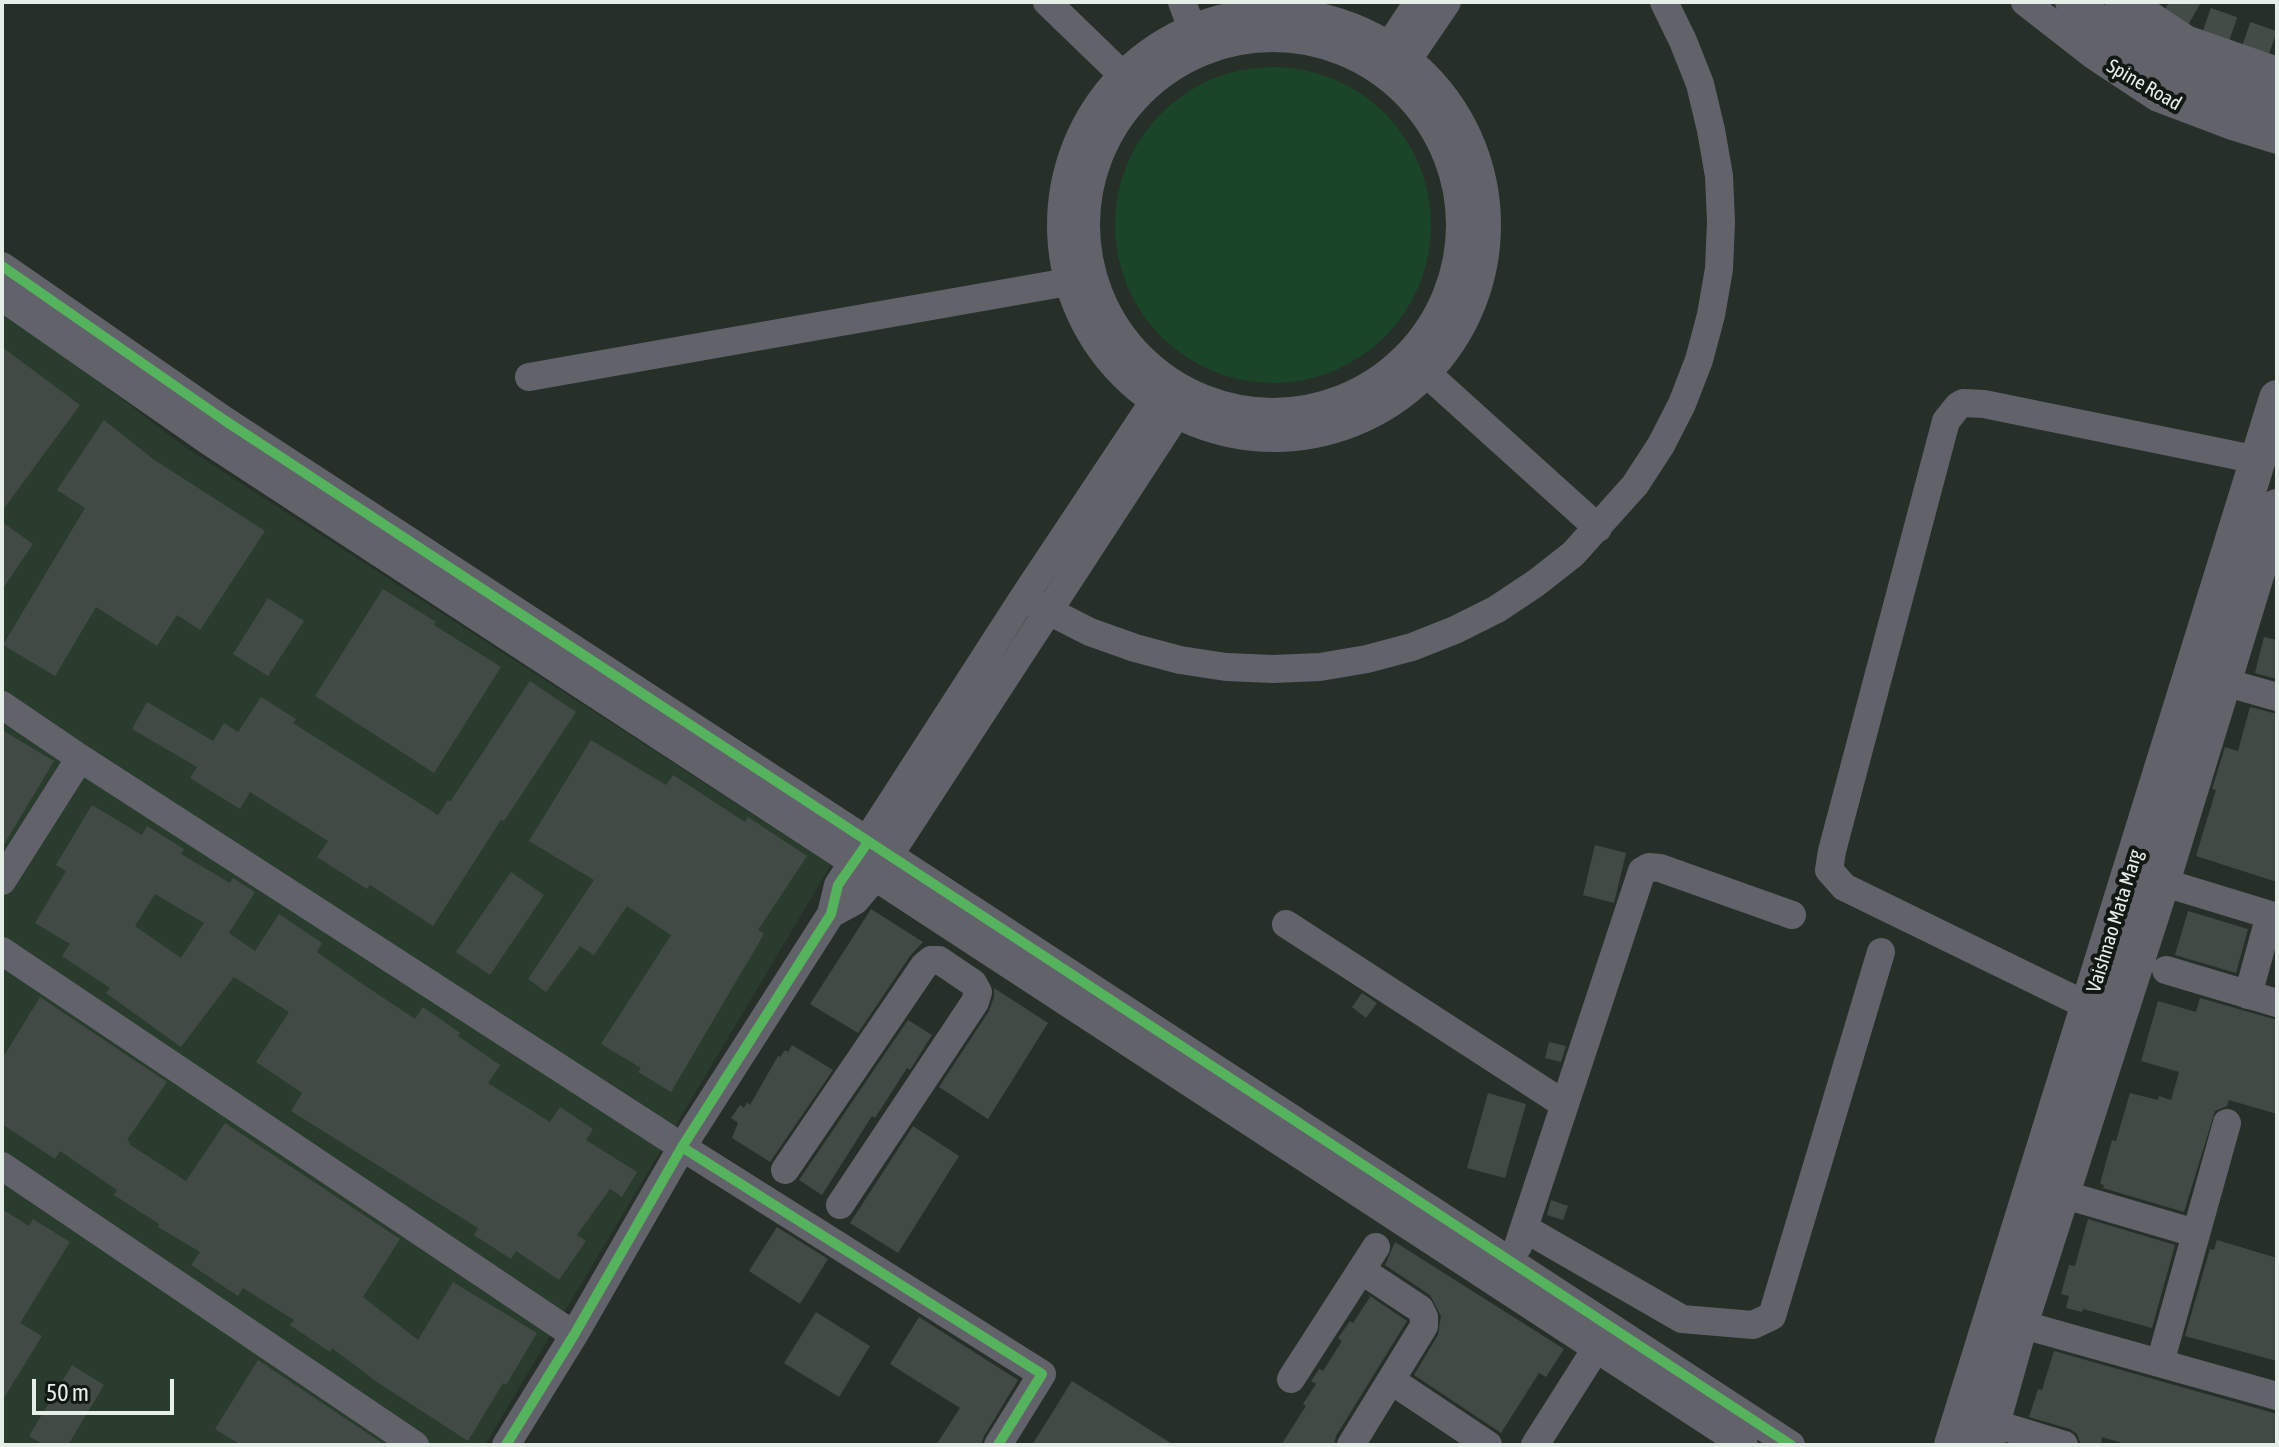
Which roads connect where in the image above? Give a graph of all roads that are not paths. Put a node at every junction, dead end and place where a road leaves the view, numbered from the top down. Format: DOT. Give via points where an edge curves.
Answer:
graph roads {
  1 [pos="1047,2"];
  2 [pos="1182,2"];
  3 [pos="1418,2"];
  4 [pos="1447,2"];
  5 [pos="1664,2"];
  6 [pos="2025,2"];
  7 [pos="2073,2"];
  8 [pos="2123,2"];
  9 [pos="1192,29"];
  10 [pos="1392,64"];
  11 [pos="2277,75"];
  12 [pos="1132,84"];
  13 [pos="2277,110"];
  14 [pos="2277,140"];
  15 [pos="2,266"];
  16 [pos="1068,282"];
  17 [pos="2,297"];
  18 [pos="1417,365"];
  19 [pos="529,377"];
  20 [pos="1173,396"];
  21 [pos="2277,398"];
  22 [pos="2258,460"];
  23 [pos="1598,528"];
  24 [pos="2265,529"];
  25 [pos="1023,598"];
  26 [pos="1048,611"];
  27 [pos="2224,682"];
  28 [pos="2277,697"];
  29 [pos="2,705"];
  30 [pos="80,758"];
  31 [pos="872,860"];
  32 [pos="2,881"];
  33 [pos="2162,882"];
  34 [pos="1792,915"];
  35 [pos="2273,916"];
  36 [pos="1286,924"];
  37 [pos="976,943"];
  38 [pos="2,951"];
  39 [pos="1881,952"];
  40 [pos="2166,970"];
  41 [pos="958,972"];
  42 [pos="2248,995"];
  43 [pos="2277,1003"];
  44 [pos="2088,1006"];
  45 [pos="1564,1104"];
  46 [pos="2227,1123"];
  47 [pos="682,1147"];
  48 [pos="2,1166"];
  49 [pos="785,1170"];
  50 [pos="2062,1194"];
  51 [pos="840,1205"];
  52 [pos="1524,1228"];
  53 [pos="2195,1233"];
  54 [pos="1513,1262"];
  55 [pos="2020,1324"];
  56 [pos="574,1335"];
  57 [pos="1604,1337"];
  58 [pos="2160,1363"];
  59 [pos="1291,1379"];
  60 [pos="1392,1381"];
  61 [pos="2277,1396"];
  62 [pos="1989,1434"];
  63 [pos="415,1445"];
  64 [pos="506,1445"];
  65 [pos="998,1445"];
  66 [pos="1351,1445"];
  67 [pos="1488,1445"];
  68 [pos="1535,1445"];
  69 [pos="1744,1445"];
  70 [pos="1791,1445"];
  71 [pos="1952,1445"];
  72 [pos="2064,1445"];
  1 -- 12 [label="street"];
  2 -- 9 [label="street"];
  3 -- 10 [label="street"];
  4 -- 10 [label="street"];
  5 -- 23 [label="street" via="1700,84 1711,130 1720,207 1719,269 1699,360 1682,404 1635,485"];
  6 -- 14 [label="street, Spine Road" via="2158,98"];
  7 -- 13 [label="main road, Spine Road" via="2163,67"];
  8 -- 11 [label="main road" via="2185,43"];
  9 -- 10 [label="street" via="1252,13 1326,19"];
  9 -- 12 [label="street" via="1149,52"];
  10 -- 12 [label="street" via="1320,44 1255,39 1192,56"];
  10 -- 18 [label="street" via="1447,101 1478,163 1486,204 1486,242 1468,313 1450,345"];
  12 -- 16 [label="street" via="1097,104 1066,168 1061,245"];
  12 -- 20 [label="street" via="1091,178 1087,243 1104,305"];
  15 -- 31 [label="street"];
  16 -- 19 [label="street"];
  16 -- 20 [label="street" via="1098,344 1120,372"];
  17 -- 31 [label="street" via="210,442"];
  18 -- 20 [label="street" via="1398,398 1366,417 1295,436 1221,431"];
  18 -- 23 [label="street"];
  20 -- 25 [label="street"];
  20 -- 26 [label="street"];
  21 -- 22 [label="main road, Vaishnao Mata Marg"];
  22 -- 24 [label="main road, Vaishnao Mata Marg"];
  22 -- 44 [label="street" via="1984,404 1963,403 1946,421 1829,870 1844,887"];
  23 -- 26 [label="street" via="1573,554 1497,609 1412,647 1320,667 1226,667 1180,660 1090,632"];
  24 -- 27 [label="main road, Vaishnao Mata Marg"];
  24 -- 44 [label="main road, Vaishnao Mata Marg"];
  25 -- 26 [label="street"];
  25 -- 31 [label="street"];
  26 -- 31 [label="street"];
  27 -- 28 [label="street"];
  27 -- 33 [label="main road, Vaishnao Mata Marg"];
  29 -- 30 [label="street"];
  30 -- 32 [label="street"];
  30 -- 47 [label="street"];
  31 -- 37 [label="street"];
  31 -- 47 [label="street" via="838,885 831,914"];
  31 -- 54 [label="street"];
  33 -- 35 [label="street"];
  33 -- 50 [label="main road, Vaishnao Mata Marg"];
  34 -- 45 [label="street" via="1660,868 1642,871"];
  35 -- 42 [label="street"];
  36 -- 45 [label="street"];
  37 -- 41 [label="street"];
  37 -- 57 [label="street"];
  38 -- 56 [label="street"];
  39 -- 52 [label="street" via="1772,1316 1753,1325 1682,1319"];
  40 -- 42 [label="street"];
  41 -- 49 [label="street" via="939,960 924,966"];
  41 -- 51 [label="street" via="973,983 978,992 975,1002"];
  42 -- 43 [label="street"];
  44 -- 71 [label="main road, Vaishnao Mata Marg"];
  45 -- 52 [label="street"];
  46 -- 53 [label="street"];
  47 -- 56 [label="street"];
  47 -- 65 [label="street" via="1042,1374"];
  48 -- 63 [label="street"];
  50 -- 53 [label="street"];
  50 -- 55 [label="main road, Vaishnao Mata Marg"];
  52 -- 54 [label="street"];
  53 -- 58 [label="street"];
  54 -- 57 [label="street"];
  55 -- 58 [label="street"];
  55 -- 62 [label="main road, Vaishnao Mata Marg"];
  56 -- 64 [label="street"];
  57 -- 68 [label="street"];
  57 -- 69 [label="street"];
  57 -- 70 [label="street"];
  58 -- 61 [label="street"];
  59 -- 60 [label="street" via="1369,1259 1424,1317 1424,1326"];
  60 -- 66 [label="street"];
  60 -- 67 [label="street"];
  62 -- 72 [label="street"];
}
